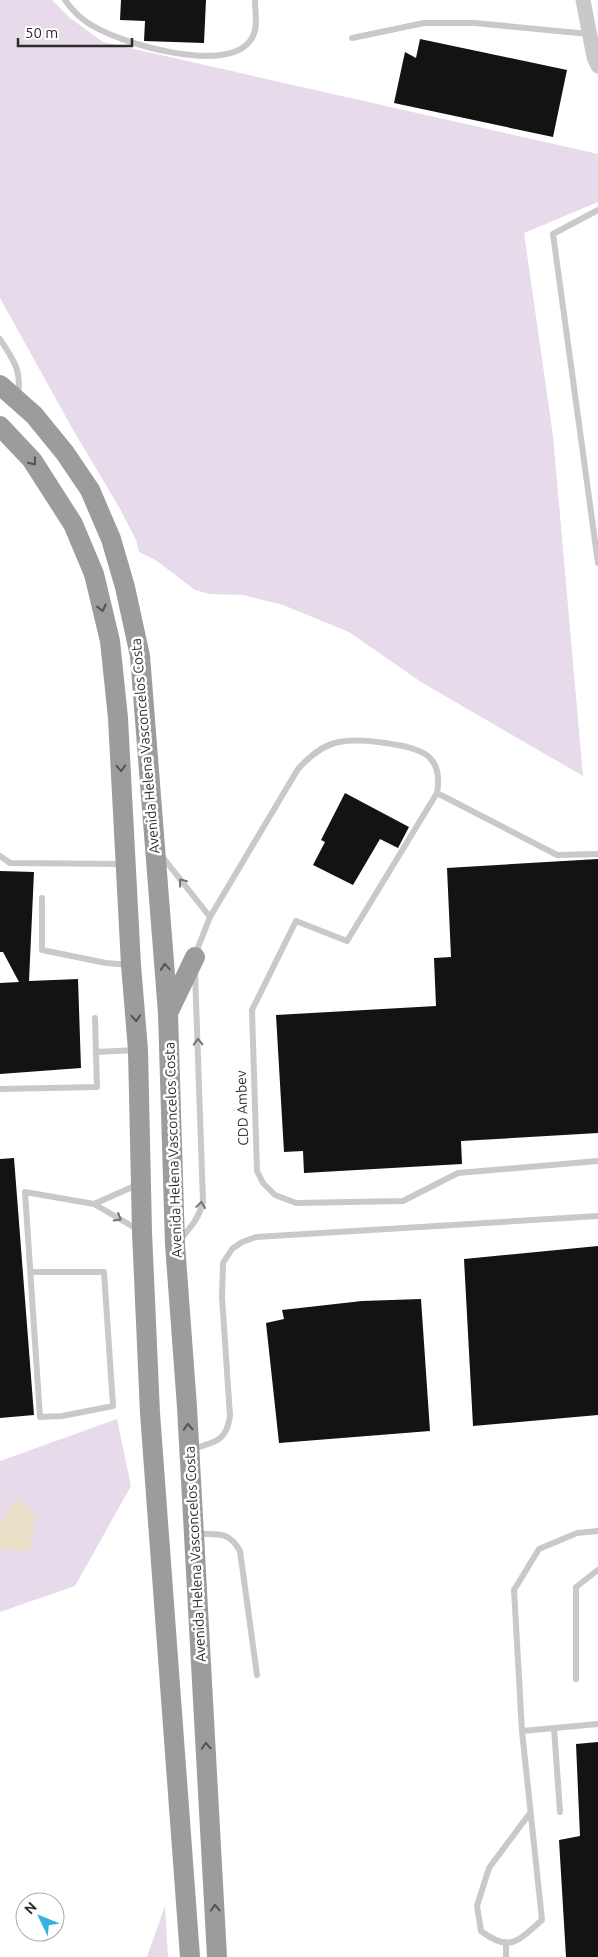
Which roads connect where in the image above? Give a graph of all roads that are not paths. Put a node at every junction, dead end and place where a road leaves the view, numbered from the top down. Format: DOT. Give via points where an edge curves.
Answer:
graph roads {
  1 [pos="64,0"];
  2 [pos="255,0"];
  3 [pos="583,0"];
  4 [pos="589,34"];
  5 [pos="352,38"];
  6 [pos="598,66"];
  7 [pos="598,210"];
  8 [pos="0,339"];
  9 [pos="0,385"];
  10 [pos="17,399"];
  11 [pos="0,426"];
  12 [pos="598,564"];
  13 [pos="437,793"];
  14 [pos="154,846"];
  15 [pos="598,854"];
  16 [pos="0,856"];
  17 [pos="127,863"];
  18 [pos="42,898"];
  19 [pos="210,917"];
  20 [pos="195,957"];
  21 [pos="131,965"];
  22 [pos="168,1013"];
  23 [pos="95,1018"];
  24 [pos="138,1050"];
  25 [pos="96,1052"];
  26 [pos="0,1090"];
  27 [pos="598,1160"];
  28 [pos="140,1184"];
  29 [pos="94,1204"];
  30 [pos="598,1216"];
  31 [pos="142,1232"];
  32 [pos="175,1244"];
  33 [pos="32,1272"];
  34 [pos="189,1450"];
  35 [pos="598,1531"];
  36 [pos="194,1534"];
  37 [pos="598,1570"];
  38 [pos="257,1675"];
  39 [pos="576,1679"];
  40 [pos="598,1724"];
  41 [pos="554,1728"];
  42 [pos="522,1731"];
  43 [pos="560,1812"];
  44 [pos="530,1813"];
  45 [pos="506,1942"];
  46 [pos="190,1957"];
  47 [pos="218,1957"];
  48 [pos="506,1957"];
  1 -- 2 [label="lane" via="93,26 138,44 206,58 239,51 250,41 256,30"];
  3 -- 4 [label="street"];
  4 -- 5 [label="lane" via="424,23"];
  4 -- 6 [label="street"];
  7 -- 12 [label="lane" via="553,234"];
  8 -- 10 [label="lane" via="20,375"];
  9 -- 10 [label="highway, Avenida Helena Vasconcelos Costa"];
  10 -- 14 [label="highway, Avenida Helena Vasconcelos Costa" via="65,453 85,483 111,539 140,656"];
  11 -- 17 [label="highway, Avenida Helena Vasconcelos Costa, one-way" via="45,479 72,524 94,574 110,641"];
  13 -- 15 [label="lane" via="557,855"];
  13 -- 19 [label="lane" via="440,777 434,762 424,752 407,746 359,740 326,746 298,769"];
  13 -- 27 [label="lane, CDD Ambev" via="347,941 296,921 252,1010 257,1171 275,1195 296,1203 403,1201 458,1173"];
  19 -- 14 [label="lane, one-way"];
  22 -- 14 [label="highway, Avenida Helena Vasconcelos Costa, one-way"];
  16 -- 17 [label="lane" via="10,863"];
  17 -- 21 [label="highway, Avenida Helena Vasconcelos Costa"];
  18 -- 21 [label="lane" via="42,950"];
  19 -- 20 [label="lane"];
  20 -- 22 [label="highway"];
  32 -- 20 [label="lane, one-way" via="194,1224 203,1202"];
  21 -- 24 [label="highway, Avenida Helena Vasconcelos Costa, one-way"];
  22 -- 32 [label="highway, Avenida Helena Vasconcelos Costa"];
  23 -- 25 [label="lane"];
  24 -- 25 [label="lane"];
  24 -- 28 [label="highway, Avenida Helena Vasconcelos Costa"];
  25 -- 26 [label="lane" via="97,1086"];
  28 -- 29 [label="lane"];
  28 -- 31 [label="highway, Avenida Helena Vasconcelos Costa"];
  29 -- 31 [label="lane, one-way"];
  29 -- 33 [label="lane" via="24,1192"];
  30 -- 34 [label="lane" via="256,1238 242,1242 232,1249 223,1263 228,1430 219,1441"];
  31 -- 46 [label="highway, Avenida Helena Vasconcelos Costa" via="150,1414"];
  34 -- 32 [label="highway, Avenida Helena Vasconcelos Costa, one-way"];
  33 -- 33 [label="lane" via="40,1417 112,1406 104,1272"];
  34 -- 36 [label="highway, Avenida Helena Vasconcelos Costa"];
  35 -- 42 [label="lane" via="577,1533 539,1549 514,1590"];
  36 -- 38 [label="lane" via="223,1534 235,1541 240,1551"];
  47 -- 36 [label="highway, Avenida Helena Vasconcelos Costa, one-way"];
  37 -- 39 [label="lane" via="576,1587"];
  40 -- 41 [label="lane"];
  41 -- 42 [label="lane"];
  41 -- 43 [label="lane"];
  42 -- 44 [label="lane"];
  44 -- 45 [label="lane" via="542,1920 518,1942"];
  44 -- 45 [label="lane" via="489,1868 477,1906 481,1931 496,1942"];
  45 -- 48 [label="lane"];
}
